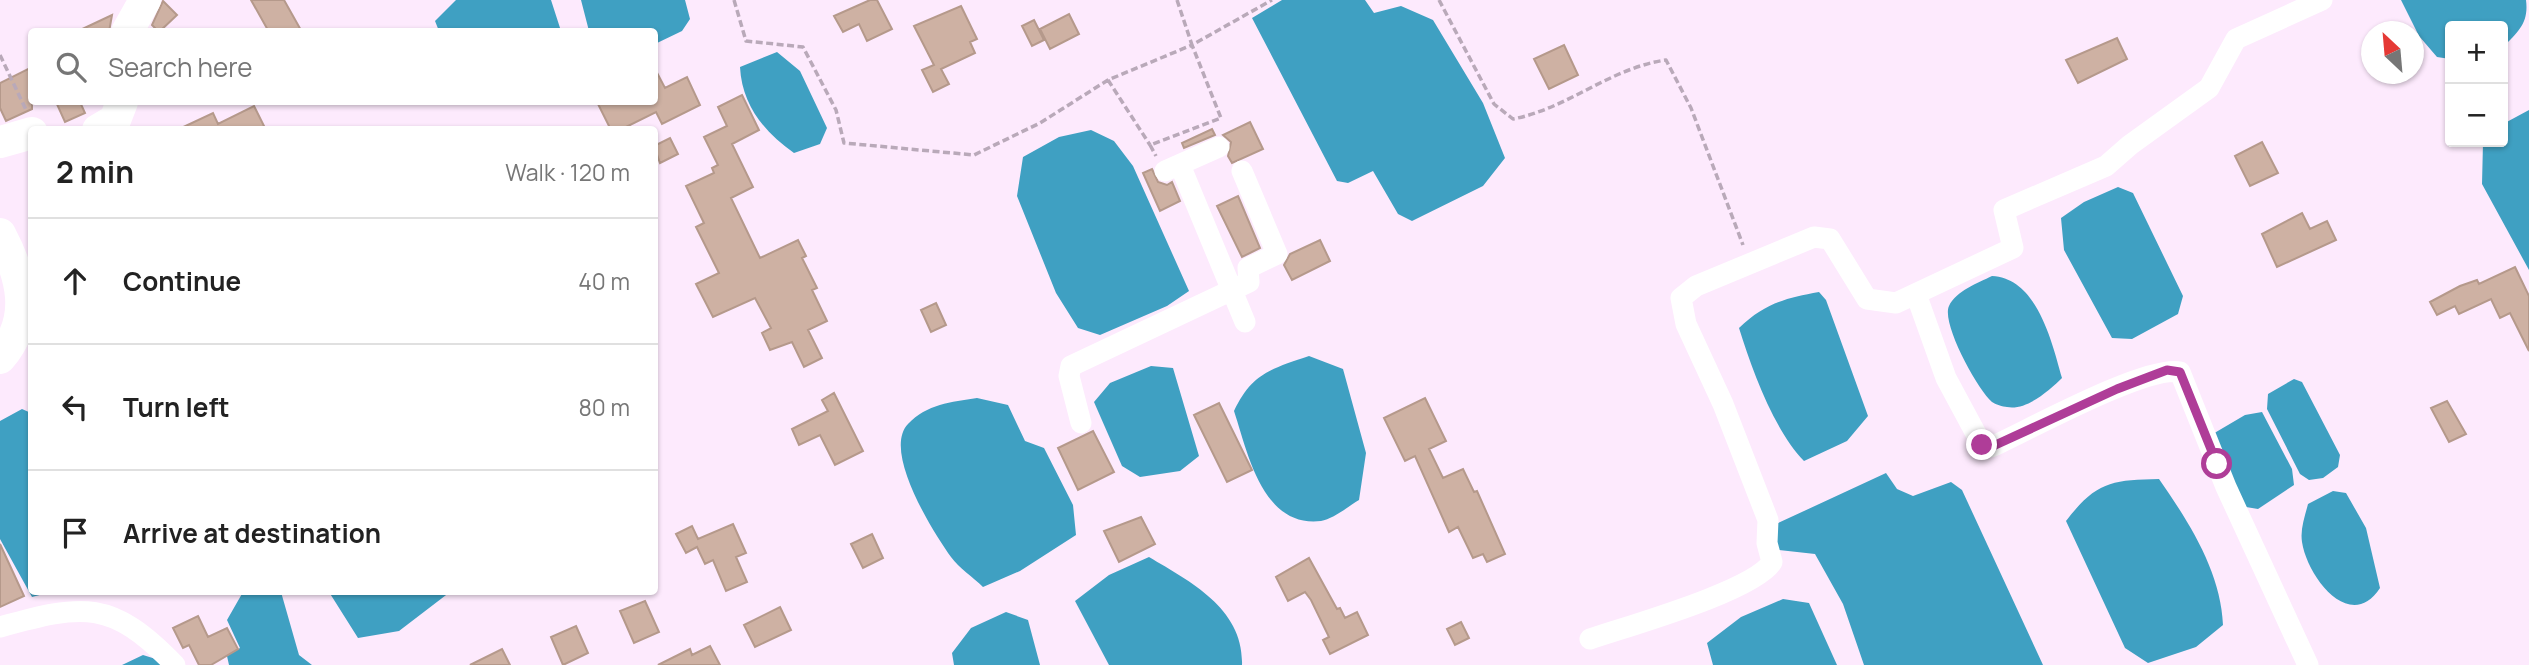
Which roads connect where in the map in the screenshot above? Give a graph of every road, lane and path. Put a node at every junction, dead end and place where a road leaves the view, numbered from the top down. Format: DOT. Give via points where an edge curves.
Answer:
graph roads {
  1 [pos="145,0"];
  2 [pos="734,0"];
  3 [pos="1177,0"];
  4 [pos="1272,0"];
  5 [pos="1439,0"];
  6 [pos="2322,0"];
  7 [pos="129,28"];
  8 [pos="1192,45"];
  9 [pos="0,55"];
  10 [pos="1108,80"];
  11 [pos="121,105"];
  12 [pos="105,126"];
  13 [pos="20,135"];
  14 [pos="1150,145"];
  15 [pos="1219,147"];
  16 [pos="1172,168"];
  17 [pos="1242,171"];
  18 [pos="0,234"];
  19 [pos="1749,263"];
  20 [pos="1231,291"];
  21 [pos="1916,294"];
  22 [pos="1245,322"];
  23 [pos="0,358"];
  24 [pos="1081,423"];
  25 [pos="0,627"];
  26 [pos="1590,639"];
  27 [pos="175,665"];
  28 [pos="2308,665"];
  1 -- 7 [label="main road"];
  2 -- 10 [label="path" via="746,41 803,47 836,110 844,143 974,155 1040,123"];
  3 -- 8 [label="path"];
  4 -- 8 [label="path"];
  5 -- 19 [label="path" via="1494,104 1513,119 1543,113 1643,63 1666,60 1692,108"];
  6 -- 21 [label="street" via="2236,39 2209,88 2106,166 2004,210 2012,248"];
  8 -- 10 [label="path"];
  8 -- 14 [label="path" via="1221,118"];
  9 -- 13 [label="path" via="26,108"];
  10 -- 14 [label="path"];
  11 -- 12 [label="main road" via="115,120"];
  14 -- 16 [label="path"];
  15 -- 16 [label="street"];
  16 -- 20 [label="street"];
  17 -- 20 [label="street" via="1277,254 1248,268 1249,282"];
  18 -- 23 [label="main road" via="15,263 24,312"];
  19 -- 21 [label="street" via="1814,237 1830,239 1867,299 1896,303"];
  19 -- 26 [label="street" via="1696,286 1681,298 1686,324 1768,520 1772,562 1765,573 1700,601"];
  20 -- 22 [label="street"];
  20 -- 24 [label="street" via="1071,366 1069,376"];
  21 -- 28 [label="street" via="1946,378 1982,445 1991,447 2167,370 2180,372 2226,487"];
  25 -- 27 [label="street" via="50,614 104,611 142,632"];
}
